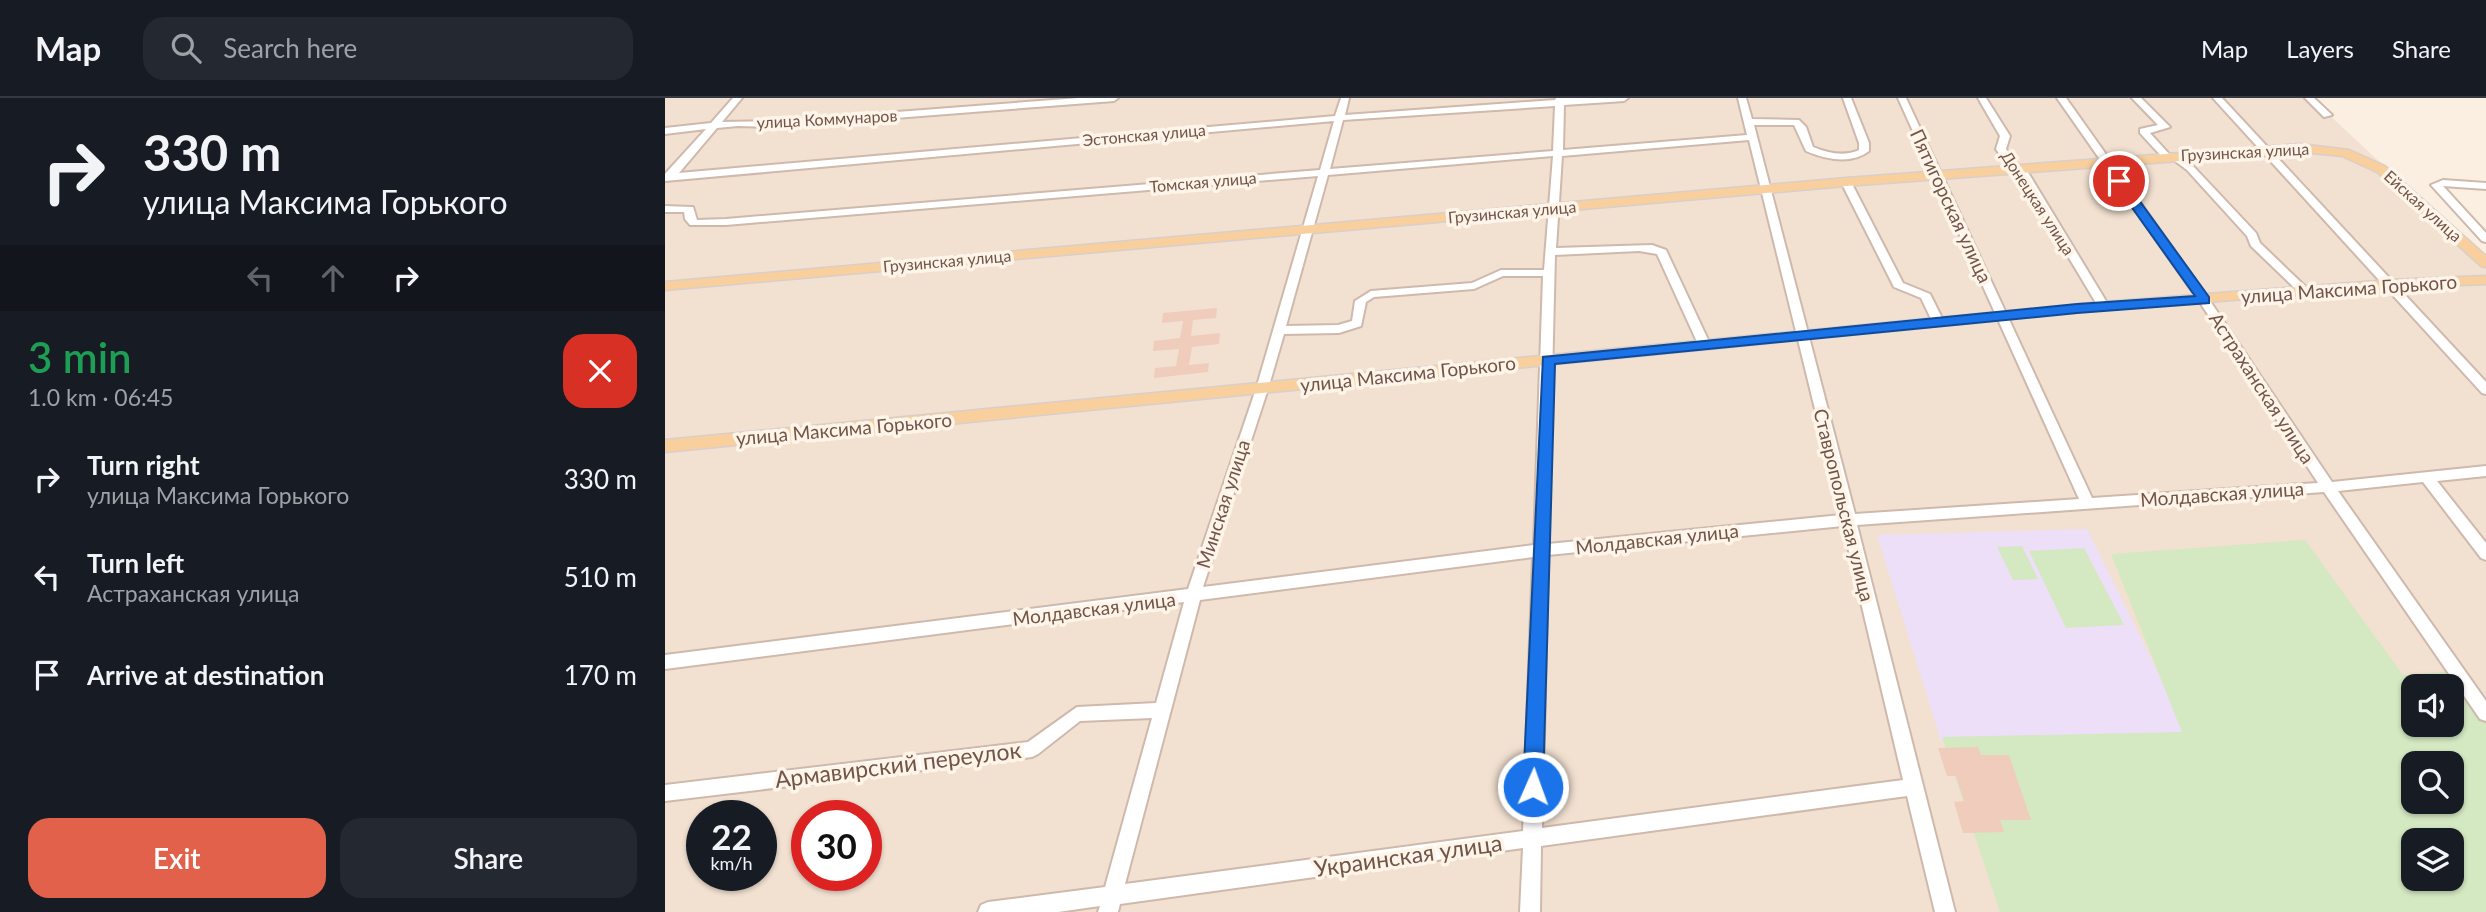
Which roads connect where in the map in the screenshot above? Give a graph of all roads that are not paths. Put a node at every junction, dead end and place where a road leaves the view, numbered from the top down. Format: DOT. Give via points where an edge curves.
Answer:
graph roads {
  1 [pos="738,98"];
  2 [pos="1114,98"];
  3 [pos="1345,98"];
  4 [pos="1624,98"];
  5 [pos="1742,98"];
  6 [pos="1847,98"];
  7 [pos="1902,98"];
  8 [pos="1982,98"];
  9 [pos="2061,98"];
  10 [pos="2136,98"];
  11 [pos="2217,98"];
  12 [pos="2309,98"];
  13 [pos="1560,100"];
  14 [pos="2327,115"];
  15 [pos="1339,118"];
  16 [pos="1749,122"];
  17 [pos="711,127"];
  18 [pos="665,131"];
  19 [pos="1753,137"];
  20 [pos="2265,149"];
  21 [pos="1560,153"];
  22 [pos="2170,156"];
  23 [pos="2359,157"];
  24 [pos="2104,161"];
  25 [pos="2016,168"];
  26 [pos="1324,173"];
  27 [pos="1936,175"];
  28 [pos="667,179"];
  29 [pos="1846,182"];
  30 [pos="2486,186"];
  31 [pos="1766,189"];
  32 [pos="665,209"];
  33 [pos="1552,209"];
  34 [pos="1307,230"];
  35 [pos="2486,239"];
  36 [pos="1550,252"];
  37 [pos="2485,262"];
  38 [pos="1549,273"];
  39 [pos="2482,279"];
  40 [pos="2389,284"];
  41 [pos="665,286"];
  42 [pos="2307,292"];
  43 [pos="2204,300"];
  44 [pos="2103,306"];
  45 [pos="2001,316"];
  46 [pos="1938,322"];
  47 [pos="1278,330"];
  48 [pos="1802,335"];
  49 [pos="1703,344"];
  50 [pos="1548,360"];
  51 [pos="1262,389"];
  52 [pos="2486,390"];
  53 [pos="665,446"];
  54 [pos="2486,471"];
  55 [pos="2426,477"];
  56 [pos="2328,487"];
  57 [pos="2088,503"];
  58 [pos="1849,520"];
  59 [pos="1541,551"];
  60 [pos="2486,554"];
  61 [pos="1193,596"];
  62 [pos="665,662"];
  63 [pos="1162,710"];
  64 [pos="2486,714"];
  65 [pos="1912,787"];
  66 [pos="665,793"];
  67 [pos="1531,839"];
  68 [pos="1110,904"];
  69 [pos="988,912"];
  70 [pos="1530,912"];
  71 [pos="1945,912"];
  1 -- 17 [label="street"];
  2 -- 17 [label="street, улица Коммунаров"];
  3 -- 15 [label="street, Минская улица"];
  4 -- 13 [label="street, Эстонская улица"];
  5 -- 16 [label="street, Ставропольская улица"];
  6 -- 16 [label="street" via="1864,143 1864,151 1858,155 1825,156 1809,149 1801,127 1790,120"];
  7 -- 27 [label="street, Пятигорская улица"];
  8 -- 25 [label="street, Донецкая улица" via="2005,136 2001,149"];
  9 -- 24 [label="street, Астраханская улица"];
  10 -- 22 [label="street" via="2165,127 2143,131"];
  11 -- 20 [label="street"];
  12 -- 14 [label="street"];
  13 -- 15 [label="street, Эстонская улица"];
  13 -- 21 [label="street"];
  15 -- 26 [label="street, Минская улица"];
  15 -- 28 [label="street, Эстонская улица"];
  16 -- 19 [label="street, Ставропольская улица"];
  17 -- 18 [label="street, улица Коммунаров"];
  17 -- 28 [label="street"];
  19 -- 21 [label="street, Томская улица"];
  19 -- 31 [label="street, Ставропольская улица"];
  20 -- 22 [label="main road, Грузинская улица"];
  20 -- 23 [label="main road, Грузинская улица" via="2317,148"];
  20 -- 40 [label="street"];
  21 -- 26 [label="street, Томская улица"];
  21 -- 33 [label="street"];
  22 -- 24 [label="main road, Грузинская улица"];
  22 -- 42 [label="street" via="2190,168 2252,235 2255,244"];
  23 -- 37 [label="main road, Ейская улица" via="2389,175"];
  24 -- 25 [label="main road, Грузинская улица"];
  24 -- 43 [label="street, Астраханская улица"];
  25 -- 27 [label="main road, Грузинская улица"];
  25 -- 44 [label="street, Донецкая улица" via="2024,174"];
  26 -- 32 [label="street, Томская улица" via="708,223 694,223 689,209"];
  26 -- 34 [label="street, Минская улица"];
  27 -- 29 [label="main road, Грузинская улица"];
  27 -- 45 [label="street, Пятигорская улица"];
  29 -- 31 [label="main road, Грузинская улица"];
  29 -- 46 [label="street" via="1898,285 1926,296"];
  30 -- 35 [label="street" via="2436,186"];
  31 -- 33 [label="main road, Грузинская улица"];
  31 -- 48 [label="street, Ставропольская улица"];
  33 -- 34 [label="main road, Грузинская улица"];
  33 -- 36 [label="street"];
  34 -- 41 [label="main road, Грузинская улица"];
  34 -- 47 [label="street, Минская улица"];
  36 -- 38 [label="street"];
  36 -- 49 [label="street" via="1652,248 1661,252"];
  38 -- 47 [label="street" via="1501,273 1474,286 1371,294 1361,301 1357,323"];
  38 -- 50 [label="street"];
  39 -- 40 [label="main road, улица Максима Горького"];
  40 -- 42 [label="main road, улица Максима Горького"];
  40 -- 52 [label="street"];
  42 -- 43 [label="main road, улица Максима Горького"];
  43 -- 44 [label="main road, улица Максима Горького"];
  43 -- 56 [label="street, Астраханская улица"];
  44 -- 45 [label="main road, улица Максима Горького"];
  45 -- 46 [label="main road, улица Максима Горького"];
  45 -- 57 [label="street, Пятигорская улица"];
  46 -- 48 [label="main road, улица Максима Горького"];
  47 -- 51 [label="street, Минская улица"];
  48 -- 49 [label="main road, улица Максима Горького"];
  48 -- 58 [label="street, Ставропольская улица"];
  49 -- 50 [label="main road, улица Максима Горького"];
  50 -- 51 [label="main road, улица Максима Горького"];
  50 -- 59 [label="street"];
  51 -- 53 [label="main road, улица Максима Горького"];
  51 -- 61 [label="street, Минская улица"];
  54 -- 55 [label="street, Молдавская улица"];
  55 -- 56 [label="street, Молдавская улица"];
  55 -- 60 [label="street"];
  56 -- 57 [label="street, Молдавская улица"];
  56 -- 64 [label="street, Астраханская улица"];
  57 -- 58 [label="street, Молдавская улица"];
  58 -- 59 [label="street, Молдавская улица"];
  58 -- 65 [label="street, Ставропольская улица"];
  59 -- 61 [label="street, Молдавская улица"];
  59 -- 67 [label="street"];
  61 -- 62 [label="street, Молдавская улица"];
  61 -- 63 [label="street, Минская улица"];
  63 -- 66 [label="street, Армавирский переулок" via="1077,714 1032,749"];
  63 -- 68 [label="street, Минская улица"];
  65 -- 67 [label="street, Украинская улица"];
  65 -- 71 [label="street, Ставропольская улица"];
  67 -- 68 [label="street, Украинская улица"];
  67 -- 70 [label="street"];
  68 -- 69 [label="street, Украинская улица"];
}
